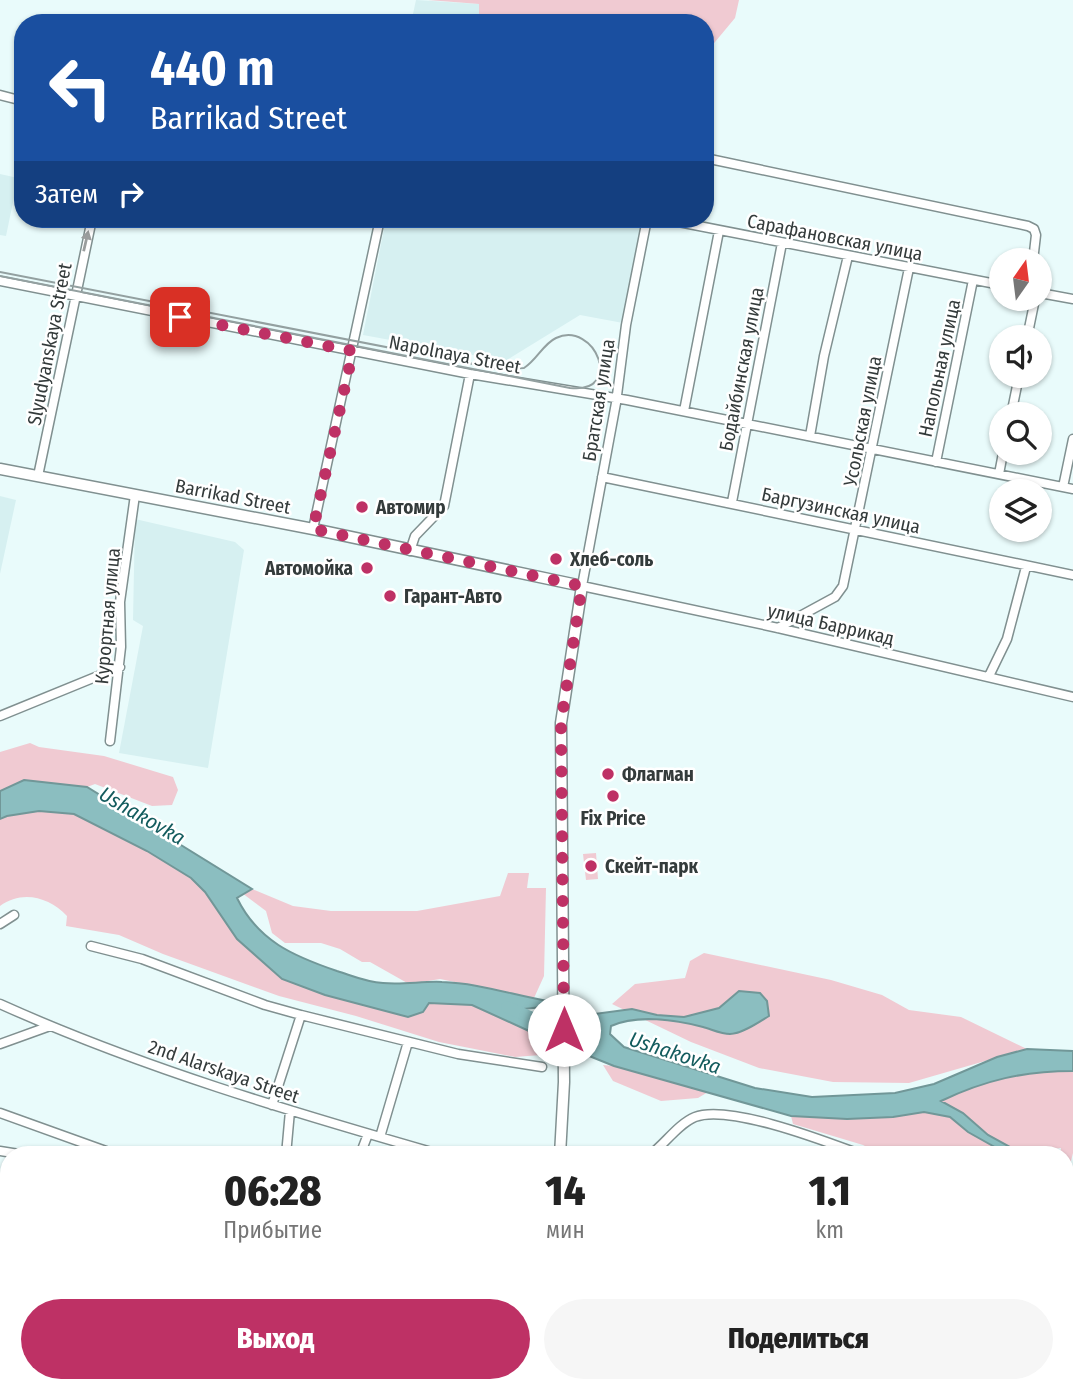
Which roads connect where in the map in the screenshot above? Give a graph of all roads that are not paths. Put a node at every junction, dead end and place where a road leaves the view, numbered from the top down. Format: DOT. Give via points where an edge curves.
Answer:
graph roads {
  1 [pos="714,160"];
  2 [pos="90,228"];
  3 [pos="378,228"];
  4 [pos="645,228"];
  5 [pos="705,228"];
  6 [pos="719,231"];
  7 [pos="782,243"];
  8 [pos="1034,248"];
  9 [pos="848,256"];
  10 [pos="909,268"];
  11 [pos="973,280"];
  12 [pos="0,281"];
  13 [pos="989,283"];
  14 [pos="1052,295"];
  15 [pos="75,296"];
  16 [pos="1073,299"];
  17 [pos="353,351"];
  18 [pos="470,374"];
  19 [pos="617,399"];
  20 [pos="684,411"];
  21 [pos="746,423"];
  22 [pos="810,436"];
  23 [pos="1073,439"];
  24 [pos="872,449"];
  25 [pos="936,462"];
  26 [pos="1001,465"];
  27 [pos="0,469"];
  28 [pos="999,474"];
  29 [pos="38,476"];
  30 [pos="602,477"];
  31 [pos="1063,487"];
  32 [pos="1073,489"];
  33 [pos="135,495"];
  34 [pos="732,502"];
  35 [pos="313,529"];
  36 [pos="855,531"];
  37 [pos="411,551"];
  38 [pos="1026,567"];
  39 [pos="1073,575"];
  40 [pos="582,586"];
  41 [pos="778,628"];
  42 [pos="120,667"];
  43 [pos="989,676"];
  44 [pos="1073,697"];
  45 [pos="0,716"];
  46 [pos="110,741"];
  47 [pos="14,915"];
  48 [pos="0,924"];
  49 [pos="91,946"];
  50 [pos="0,1004"];
  51 [pos="302,1015"];
  52 [pos="50,1026"];
  53 [pos="408,1042"];
  54 [pos="0,1044"];
  55 [pos="542,1067"];
  56 [pos="272,1105"];
  57 [pos="290,1111"];
  58 [pos="0,1114"];
  59 [pos="368,1134"];
  60 [pos="380,1137"];
  61 [pos="91,1146"];
  62 [pos="287,1146"];
  63 [pos="363,1146"];
  64 [pos="411,1146"];
  65 [pos="560,1146"];
  66 [pos="660,1146"];
  67 [pos="836,1146"];
  1 -- 8 [label="street" via="1028,226 1036,235"];
  15 -- 2 [label="street, Slyudyanskaya Street, one-way"];
  3 -- 17 [label="street"];
  4 -- 19 [label="street, Братская улица"];
  5 -- 6 [label="street, Сарафановская улица"];
  6 -- 7 [label="street, Сарафановская улица"];
  6 -- 20 [label="street"];
  7 -- 9 [label="street, Сарафановская улица"];
  7 -- 21 [label="street, Бодайбинская улица"];
  9 -- 10 [label="street, Сарафановская улица"];
  9 -- 22 [label="street"];
  10 -- 11 [label="street, Сарафановская улица"];
  10 -- 24 [label="street, Усольская улица"];
  11 -- 13 [label="street, Сарафановская улица"];
  11 -- 25 [label="street, Напольная улица"];
  12 -- 15 [label="street, Napolnaya Street"];
  14 -- 16 [label="street"];
  15 -- 17 [label="street, Napolnaya Street"];
  15 -- 29 [label="street, Slyudyanskaya Street"];
  17 -- 18 [label="street, Napolnaya Street"];
  17 -- 35 [label="street"];
  18 -- 19 [label="street, Napolnaya Street"];
  18 -- 37 [label="street" via="444,506 415,536"];
  19 -- 20 [label="street, Напольная улица"];
  19 -- 30 [label="street, Братская улица"];
  20 -- 21 [label="street, Напольная улица"];
  21 -- 22 [label="street, Напольная улица"];
  21 -- 34 [label="street, Бодайбинская улица"];
  22 -- 24 [label="street, Напольная улица"];
  23 -- 31 [label="street"];
  24 -- 25 [label="street, Напольная улица"];
  24 -- 36 [label="street, Усольская улица"];
  25 -- 28 [label="street, Напольная улица"];
  26 -- 28 [label="street"];
  27 -- 29 [label="main road, Barrikad Street"];
  28 -- 31 [label="street, Напольная улица"];
  29 -- 33 [label="main road, Barrikad Street"];
  30 -- 34 [label="street, Баргузинская улица"];
  30 -- 40 [label="street, Братская улица"];
  31 -- 32 [label="street, Напольная улица"];
  33 -- 35 [label="main road, Barrikad Street"];
  33 -- 42 [label="street, Курортная улица" via="120,602"];
  34 -- 36 [label="street, Баргузинская улица"];
  35 -- 37 [label="main road, Barrikad Street"];
  36 -- 38 [label="street, Баргузинская улица"];
  36 -- 41 [label="street, Усольская улица" via="843,586 835,597"];
  37 -- 40 [label="main road, Barrikad Street"];
  38 -- 39 [label="street, Баргузинская улица"];
  38 -- 43 [label="street" via="1007,639"];
  40 -- 41 [label="street, улица Баррикад"];
  40 -- 65 [label="main road" via="561,723"];
  41 -- 43 [label="street, улица Баррикад"];
  42 -- 45 [label="street"];
  42 -- 46 [label="street, Курортная улица"];
  43 -- 44 [label="street, улица Баррикад"];
  47 -- 48 [label="street"];
  49 -- 51 [label="street"];
  50 -- 52 [label="street, 2nd Alarskaya Street"];
  51 -- 53 [label="street"];
  51 -- 56 [label="street"];
  52 -- 54 [label="street"];
  52 -- 56 [label="street, 2nd Alarskaya Street"];
  53 -- 55 [label="street"];
  53 -- 60 [label="street"];
  56 -- 57 [label="street, 2nd Alarskaya Street"];
  57 -- 59 [label="street, 2nd Alarskaya Street"];
  57 -- 62 [label="street"];
  58 -- 61 [label="street"];
  59 -- 60 [label="street, 2nd Alarskaya Street"];
  59 -- 63 [label="street"];
  60 -- 64 [label="street, 2nd Alarskaya Street"];
  66 -- 67 [label="street" via="687,1122 718,1113 747,1117"];
}
